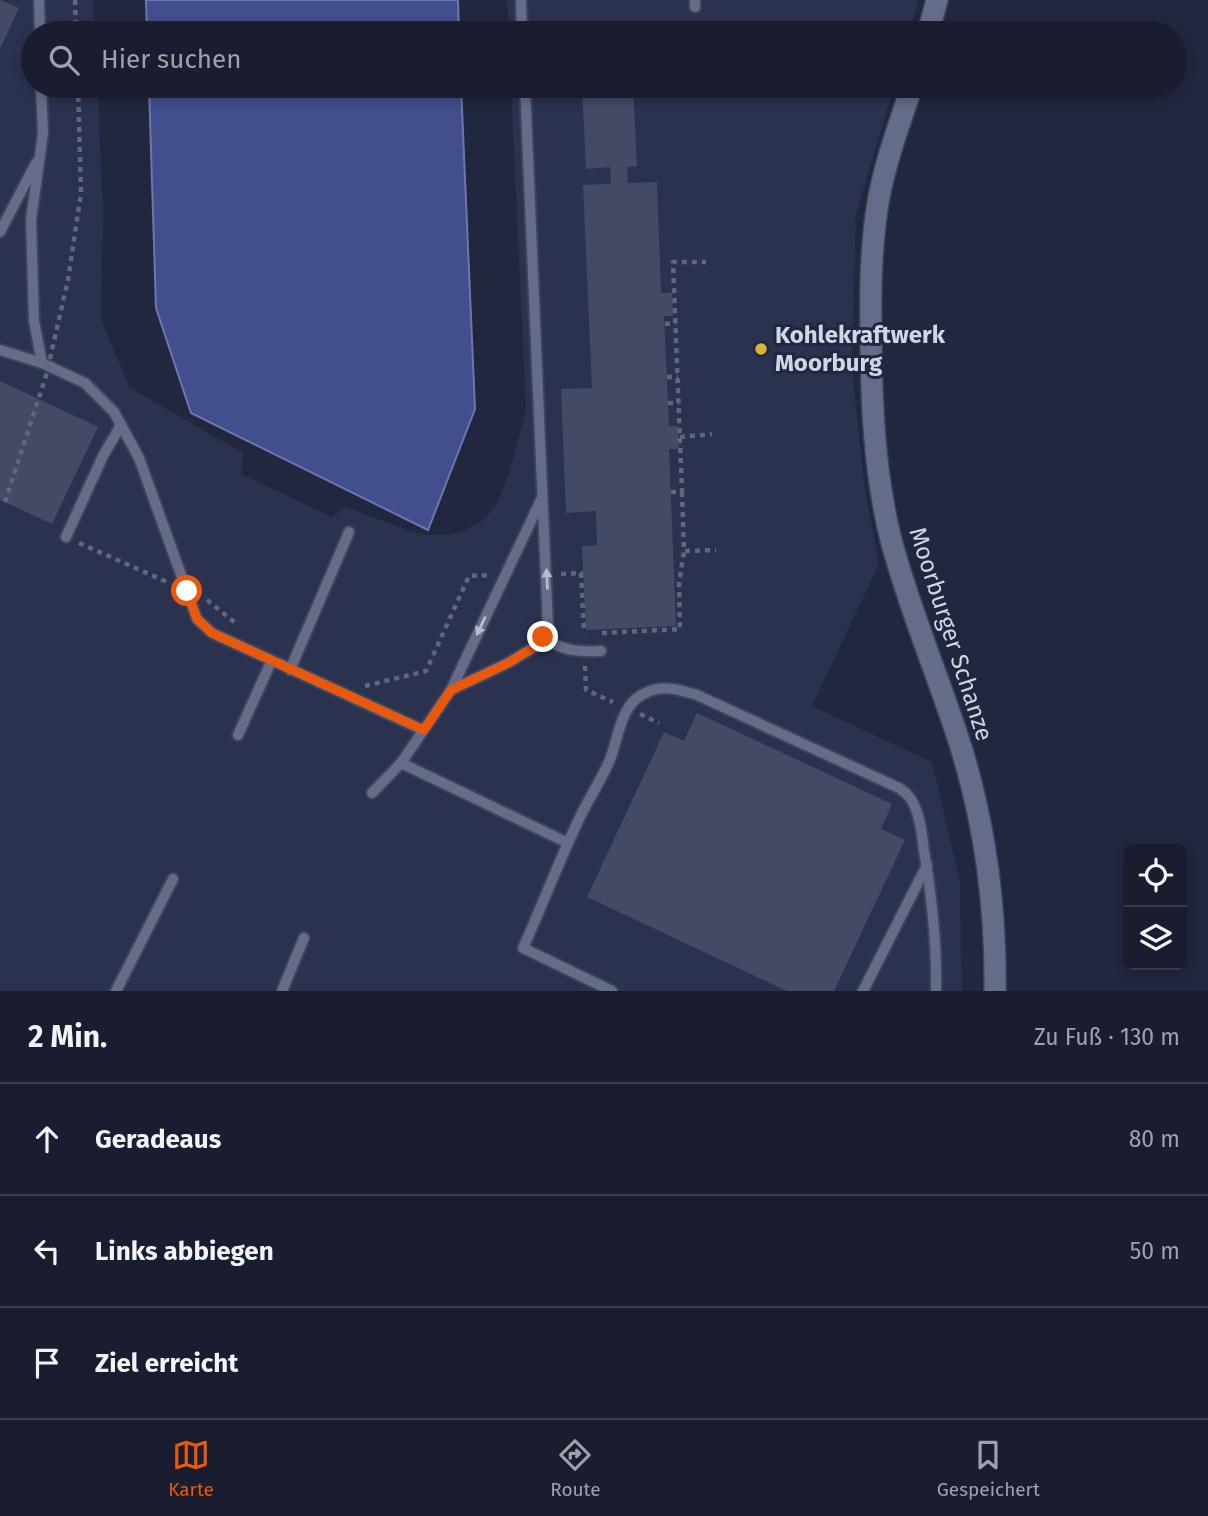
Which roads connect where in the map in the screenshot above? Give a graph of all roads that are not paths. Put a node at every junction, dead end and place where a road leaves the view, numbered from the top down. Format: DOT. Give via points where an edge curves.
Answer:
graph roads {
  1 [pos="39,0"];
  2 [pos="521,0"];
  3 [pos="937,0"];
  4 [pos="40,21"];
  5 [pos="522,21"];
  6 [pos="931,21"];
  7 [pos="42,98"];
  8 [pos="525,98"];
  9 [pos="908,98"];
  10 [pos="40,156"];
  11 [pos="0,232"];
  12 [pos="0,350"];
  13 [pos="41,363"];
  14 [pos="121,425"];
  15 [pos="542,498"];
  16 [pos="349,532"];
  17 [pos="66,537"];
  18 [pos="543,637"];
  19 [pos="601,651"];
  20 [pos="271,662"];
  21 [pos="290,670"];
  22 [pos="451,690"];
  23 [pos="424,730"];
  24 [pos="239,734"];
  25 [pos="401,763"];
  26 [pos="372,793"];
  27 [pos="568,844"];
  28 [pos="927,865"];
  29 [pos="173,879"];
  30 [pos="304,938"];
  31 [pos="117,991"];
  32 [pos="282,991"];
  33 [pos="612,991"];
  34 [pos="863,991"];
  35 [pos="936,991"];
  36 [pos="995,991"];
  1 -- 4 [label="lane"];
  2 -- 5 [label="lane"];
  3 -- 6 [label="street"];
  7 -- 10 [label="lane"];
  8 -- 15 [label="lane"];
  9 -- 36 [label="street, Moorburger Schanze" via="879,197 870,270 877,456 901,574 974,796 987,855"];
  10 -- 11 [label="lane"];
  10 -- 13 [label="lane" via="31,220 31,275"];
  12 -- 13 [label="lane"];
  13 -- 14 [label="lane" via="85,383 102,397"];
  14 -- 17 [label="lane"];
  14 -- 20 [label="lane" via="139,458 197,619 212,633"];
  18 -- 15 [label="lane, one-way" via="549,614"];
  15 -- 22 [label="lane, one-way"];
  16 -- 21 [label="lane"];
  18 -- 19 [label="lane" via="559,648"];
  18 -- 22 [label="lane" via="508,663"];
  20 -- 21 [label="lane"];
  20 -- 24 [label="lane"];
  21 -- 23 [label="lane"];
  22 -- 23 [label="lane"];
  23 -- 25 [label="lane"];
  25 -- 26 [label="lane"];
  25 -- 27 [label="lane"];
  27 -- 28 [label="lane" via="609,763 628,709 646,693 671,687 899,788 912,801"];
  27 -- 33 [label="lane" via="523,948"];
  28 -- 34 [label="lane"];
  28 -- 35 [label="lane" via="937,945"];
  29 -- 31 [label="lane"];
  30 -- 32 [label="lane"];
}
